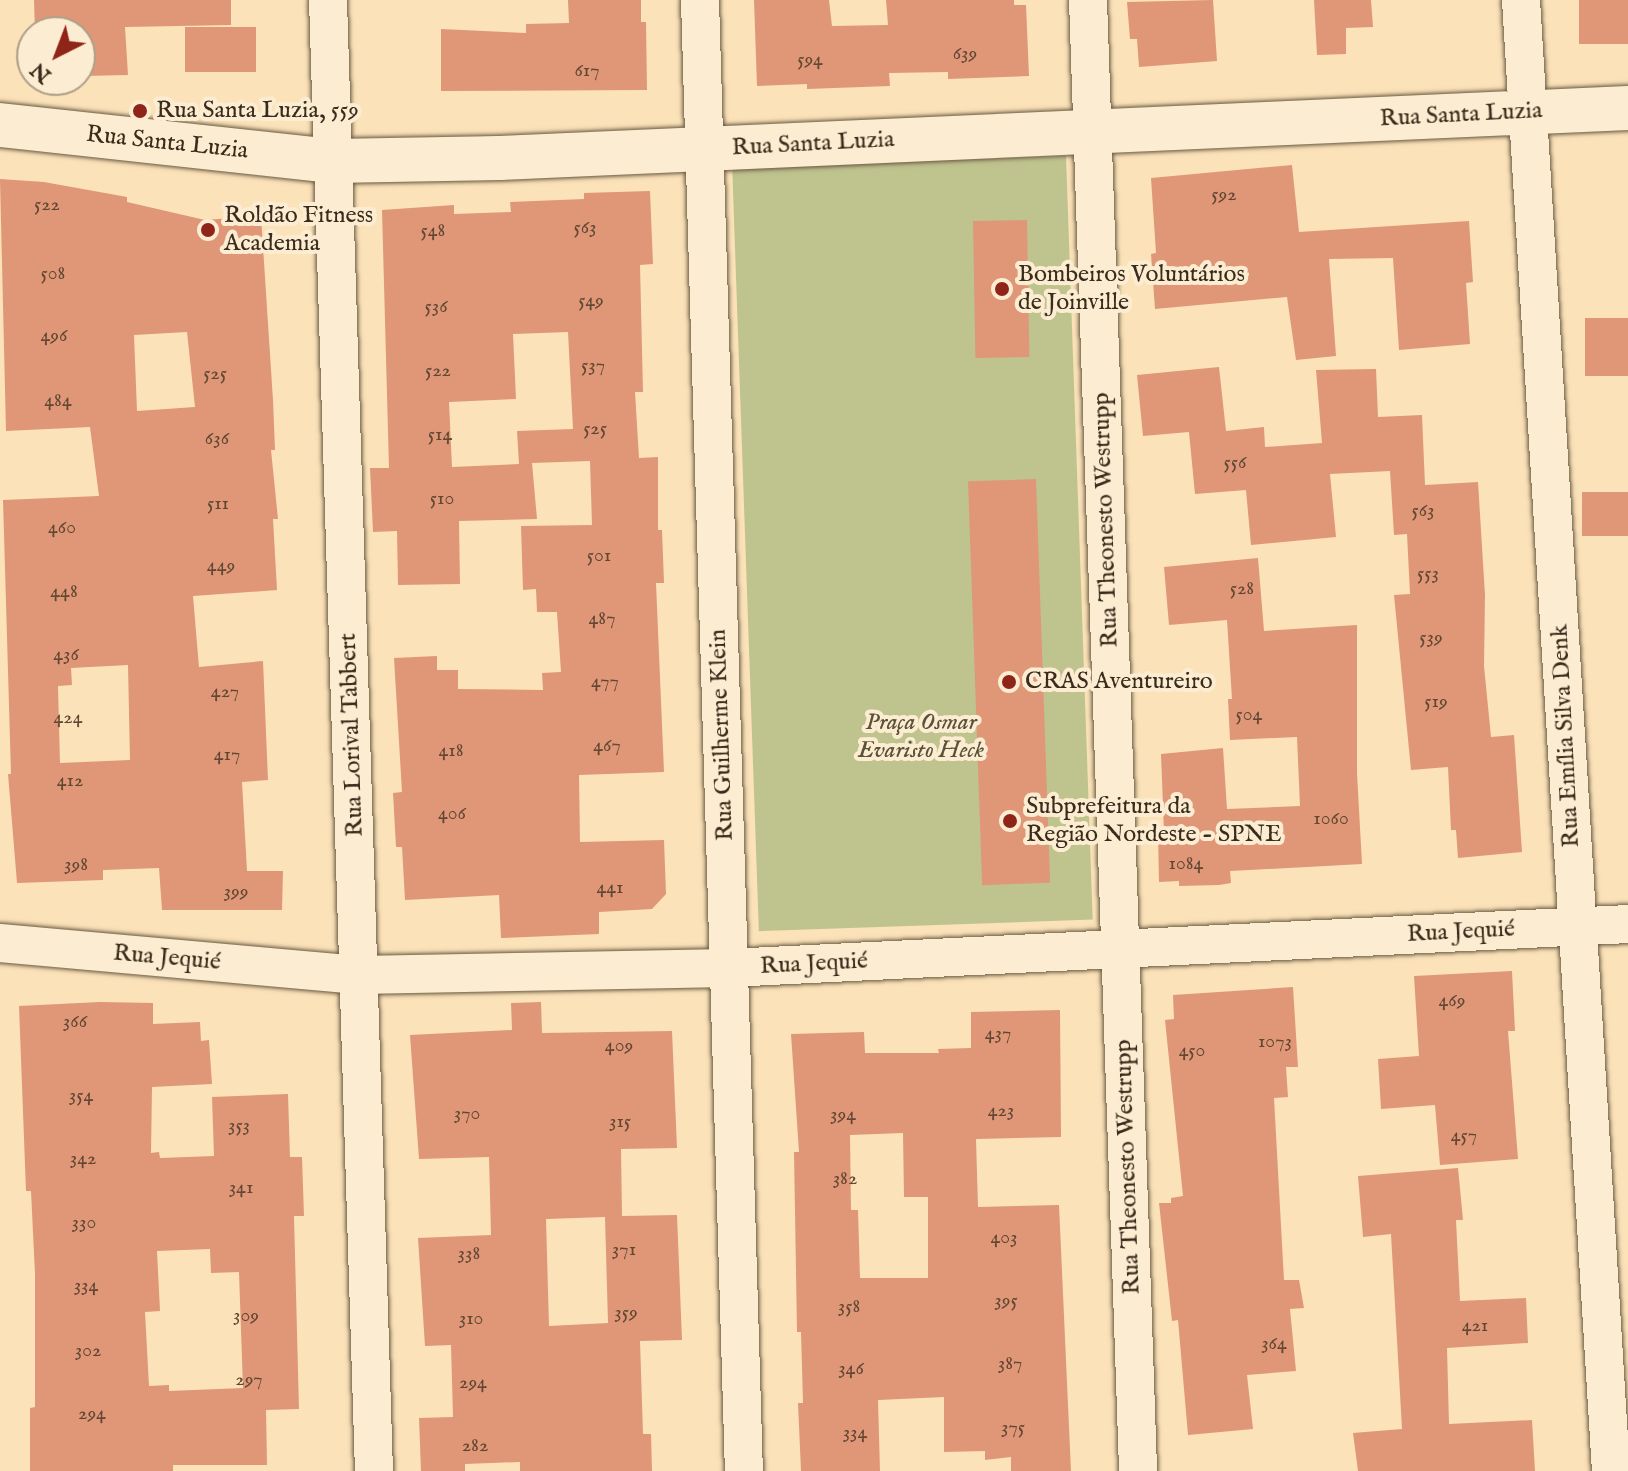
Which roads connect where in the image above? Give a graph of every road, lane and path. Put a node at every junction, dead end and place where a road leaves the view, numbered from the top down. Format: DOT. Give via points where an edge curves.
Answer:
graph roads {
  1 [pos="328,0"];
  2 [pos="700,0"];
  3 [pos="1088,0"];
  4 [pos="1521,0"];
  5 [pos="1628,108"];
  6 [pos="1528,112"];
  7 [pos="0,125"];
  8 [pos="1092,132"];
  9 [pos="704,149"];
  10 [pos="333,161"];
  11 [pos="1628,924"];
  12 [pos="1578,926"];
  13 [pos="0,943"];
  14 [pos="1121,949"];
  15 [pos="729,968"];
  16 [pos="359,975"];
  17 [pos="374,1471"];
  18 [pos="744,1471"];
  19 [pos="1138,1471"];
  20 [pos="1611,1471"];
  1 -- 10 [label="street, Rua Lorival Tabbert"];
  2 -- 9 [label="street, Rua Guilherme Klein"];
  3 -- 8 [label="street, Rua Theonesto Westrupp"];
  4 -- 6 [label="street, Rua Emília Silva Denk"];
  5 -- 6 [label="street, Rua Santa Luzia"];
  6 -- 8 [label="street, Rua Santa Luzia"];
  6 -- 12 [label="street, Rua Emília Silva Denk"];
  7 -- 10 [label="street, Rua Santa Luzia"];
  8 -- 9 [label="street, Rua Santa Luzia"];
  8 -- 14 [label="street, Rua Theonesto Westrupp"];
  9 -- 10 [label="street, Rua Santa Luzia"];
  9 -- 15 [label="street, Rua Guilherme Klein"];
  10 -- 16 [label="street, Rua Lorival Tabbert"];
  11 -- 12 [label="street, Rua Jequié"];
  12 -- 14 [label="street, Rua Jequié"];
  12 -- 20 [label="street, Rua Emília Silva Denk"];
  13 -- 16 [label="street, Rua Jequié"];
  14 -- 15 [label="street, Rua Jequié"];
  14 -- 19 [label="street, Rua Theonesto Westrupp"];
  15 -- 16 [label="street, Rua Jequié"];
  15 -- 18 [label="street, Rua Guilherme Klein"];
  16 -- 17 [label="street, Rua Lorival Tabbert"];
}
